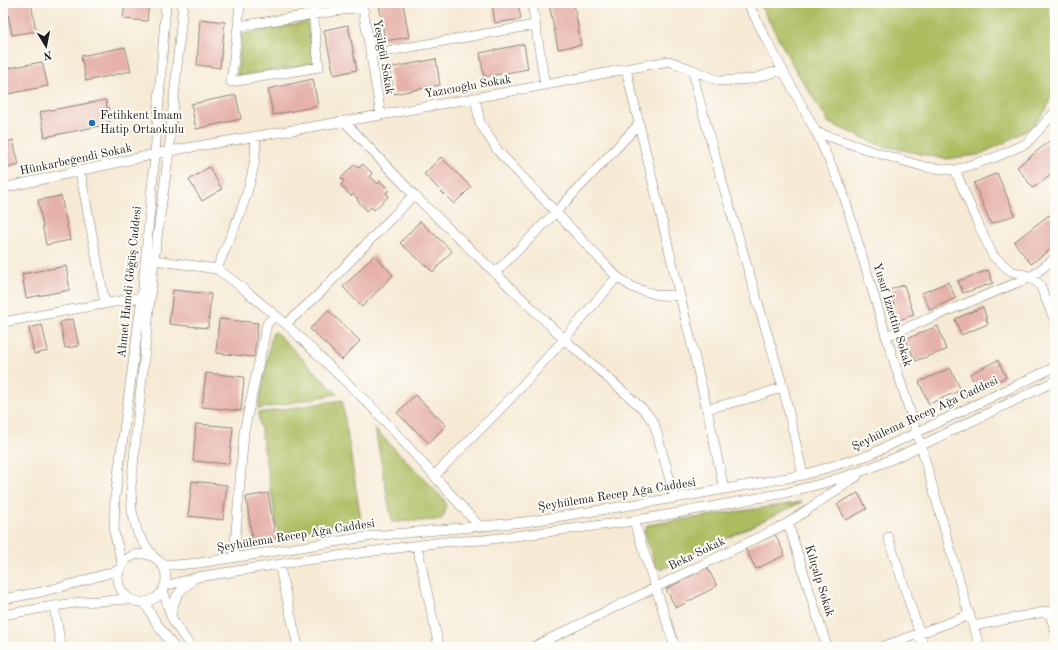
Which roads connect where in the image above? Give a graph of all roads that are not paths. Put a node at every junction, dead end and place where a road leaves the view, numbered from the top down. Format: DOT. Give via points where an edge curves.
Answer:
graph roads {
  1 [pos="166,3"];
  2 [pos="182,3"];
  3 [pos="240,3"];
  4 [pos="312,3"];
  5 [pos="532,3"];
  6 [pos="748,3"];
  7 [pos="362,5"];
  8 [pos="313,15"];
  9 [pos="535,25"];
  10 [pos="238,26"];
  11 [pos="371,54"];
  12 [pos="626,69"];
  13 [pos="693,70"];
  14 [pos="782,70"];
  15 [pos="545,85"];
  16 [pos="474,98"];
  17 [pos="1055,112"];
  18 [pos="381,115"];
  19 [pos="344,121"];
  20 [pos="639,124"];
  21 [pos="816,132"];
  22 [pos="256,136"];
  23 [pos="169,151"];
  24 [pos="155,155"];
  25 [pos="955,170"];
  26 [pos="80,171"];
  27 [pos="3,188"];
  28 [pos="414,195"];
  29 [pos="556,212"];
  30 [pos="1055,258"];
  31 [pos="154,260"];
  32 [pos="217,269"];
  33 [pos="496,273"];
  34 [pos="616,277"];
  35 [pos="1031,277"];
  36 [pos="680,296"];
  37 [pos="142,297"];
  38 [pos="105,304"];
  39 [pos="275,315"];
  40 [pos="1055,321"];
  41 [pos="3,322"];
  42 [pos="286,324"];
  43 [pos="886,336"];
  44 [pos="564,339"];
  45 [pos="1055,367"];
  46 [pos="1055,381"];
  47 [pos="783,387"];
  48 [pos="707,409"];
  49 [pos="916,432"];
  50 [pos="921,446"];
  51 [pos="865,470"];
  52 [pos="803,475"];
  53 [pos="434,476"];
  54 [pos="724,489"];
  55 [pos="675,498"];
  56 [pos="634,521"];
  57 [pos="788,523"];
  58 [pos="480,526"];
  59 [pos="888,537"];
  60 [pos="417,546"];
  61 [pos="153,556"];
  62 [pos="234,557"];
  63 [pos="162,564"];
  64 [pos="279,564"];
  65 [pos="120,566"];
  66 [pos="198,577"];
  67 [pos="655,587"];
  68 [pos="164,588"];
  69 [pos="129,598"];
  70 [pos="3,599"];
  71 [pos="144,602"];
  72 [pos="54,606"];
  73 [pos="3,614"];
  74 [pos="171,616"];
  75 [pos="970,616"];
  76 [pos="973,626"];
  77 [pos="1055,630"];
  78 [pos="919,634"];
  79 [pos="61,647"];
  80 [pos="174,647"];
  81 [pos="191,647"];
  82 [pos="298,647"];
  83 [pos="439,647"];
  84 [pos="533,647"];
  85 [pos="675,647"];
  86 [pos="827,647"];
  87 [pos="882,647"];
  88 [pos="924,647"];
  89 [pos="980,647"];
  1 -- 24 [label="street, Ahmet Hamdi Göğüş Caddesi"];
  2 -- 23 [label="street, Ahmet Hamdi Göğüş Caddesi"];
  3 -- 10 [label="street"];
  4 -- 8 [label="street"];
  5 -- 9 [label="street"];
  6 -- 14 [label="street, Yusuf İzzettin Sokak"];
  7 -- 8 [label="street"];
  7 -- 11 [label="street, Yeşilgül Sokak"];
  8 -- 10 [label="street"];
  8 -- 10 [label="street" via="320,67 230,82"];
  9 -- 11 [label="street"];
  9 -- 15 [label="street"];
  11 -- 18 [label="street, Yeşilgül Sokak"];
  12 -- 13 [label="street, Yazıcıoğlu Sokak" via="669,61"];
  12 -- 15 [label="street, Yazıcıoğlu Sokak"];
  12 -- 20 [label="street"];
  13 -- 14 [label="street, Yazıcıoğlu Sokak" via="719,81 752,79"];
  13 -- 47 [label="street" via="721,178"];
  14 -- 21 [label="street, Yusuf İzzettin Sokak"];
  15 -- 16 [label="street, Yazıcıoğlu Sokak"];
  16 -- 18 [label="street, Yazıcıoğlu Sokak"];
  16 -- 29 [label="street" via="480,123 498,151"];
  17 -- 25 [label="street" via="1027,143 996,157"];
  18 -- 19 [label="street, Yazıcıoğlu Sokak"];
  19 -- 22 [label="street, Yazıcıoğlu Sokak"];
  19 -- 28 [label="street"];
  20 -- 29 [label="street"];
  20 -- 36 [label="street"];
  21 -- 25 [label="street" via="926,167"];
  21 -- 43 [label="street, Yusuf İzzettin Sokak" via="842,189"];
  22 -- 23 [label="street, Yazıcıoğlu Sokak"];
  22 -- 32 [label="street" via="255,162 250,184"];
  23 -- 24 [label="street, Yazıcıoğlu Sokak"];
  23 -- 31 [label="street, Ahmet Hamdi Göğüş Caddesi"];
  24 -- 26 [label="street, Hünkarbeğendi Sokak"];
  24 -- 37 [label="street, Ahmet Hamdi Göğüş Caddesi"];
  25 -- 35 [label="street" via="993,256 1011,271"];
  26 -- 27 [label="street, Hünkarbeğendi Sokak"];
  26 -- 38 [label="street"];
  28 -- 33 [label="street"];
  28 -- 42 [label="street" via="318,295"];
  29 -- 33 [label="street"];
  29 -- 34 [label="street"];
  30 -- 35 [label="street"];
  31 -- 32 [label="street"];
  31 -- 61 [label="street, Ahmet Hamdi Göğüş Caddesi" via="131,488 132,511 138,534"];
  32 -- 39 [label="street"];
  33 -- 44 [label="street"];
  34 -- 36 [label="street" via="634,288 658,295"];
  34 -- 44 [label="street"];
  35 -- 40 [label="street" via="1040,285"];
  35 -- 43 [label="street"];
  36 -- 48 [label="street"];
  37 -- 38 [label="street"];
  37 -- 65 [label="street, Ahmet Hamdi Göğüş Caddesi" via="115,497 114,532"];
  38 -- 41 [label="street"];
  39 -- 42 [label="street"];
  39 -- 62 [label="street" via="267,324 244,432"];
  42 -- 53 [label="street" via="375,410"];
  43 -- 49 [label="street, Yusuf İzzettin Sokak"];
  44 -- 53 [label="street" via="512,398"];
  44 -- 55 [label="street" via="643,409 654,423"];
  45 -- 49 [label="street, Şeyhülema Recep Ağa Caddesi"];
  46 -- 50 [label="street, Şeyhülema Recep Ağa Caddesi"];
  47 -- 48 [label="street"];
  47 -- 52 [label="street"];
  48 -- 54 [label="street"];
  49 -- 50 [label="street, Yusuf İzzettin Sokak"];
  49 -- 52 [label="street, Şeyhülema Recep Ağa Caddesi" via="869,455"];
  50 -- 51 [label="street, Şeyhülema Recep Ağa Caddesi"];
  50 -- 75 [label="street, Yusuf İzzettin Sokak"];
  51 -- 56 [label="street, Şeyhülema Recep Ağa Caddesi" via="785,493"];
  51 -- 57 [label="street, Beka Sokak"];
  52 -- 54 [label="street, Şeyhülema Recep Ağa Caddesi"];
  53 -- 58 [label="street"];
  54 -- 55 [label="street, Şeyhülema Recep Ağa Caddesi"];
  55 -- 58 [label="street, Şeyhülema Recep Ağa Caddesi" via="525,522"];
  56 -- 60 [label="street, Şeyhülema Recep Ağa Caddesi"];
  56 -- 67 [label="street"];
  57 -- 67 [label="street, Beka Sokak"];
  57 -- 86 [label="street, Kılıçalp Sokak"];
  58 -- 62 [label="street, Şeyhülema Recep Ağa Caddesi" via="372,536"];
  59 -- 78 [label="street"];
  60 -- 64 [label="street, Şeyhülema Recep Ağa Caddesi"];
  60 -- 83 [label="street"];
  61 -- 63 [label="street"];
  61 -- 65 [label="street" via="136,554"];
  62 -- 63 [label="street, Şeyhülema Recep Ağa Caddesi" via="199,563"];
  63 -- 68 [label="street" via="166,575"];
  64 -- 66 [label="street, Şeyhülema Recep Ağa Caddesi"];
  64 -- 82 [label="street"];
  65 -- 69 [label="street" via="117,574 118,584"];
  65 -- 70 [label="street" via="76,584"];
  66 -- 68 [label="street, Şeyhülema Recep Ağa Caddesi"];
  66 -- 74 [label="street" via="182,589 174,601"];
  67 -- 84 [label="street, Beka Sokak"];
  67 -- 85 [label="street"];
  68 -- 71 [label="street" via="155,598"];
  68 -- 74 [label="street"];
  69 -- 71 [label="street" via="136,602"];
  69 -- 72 [label="street"];
  71 -- 80 [label="street"];
  72 -- 73 [label="street"];
  72 -- 79 [label="street"];
  74 -- 81 [label="street"];
  75 -- 76 [label="street, Yusuf İzzettin Sokak"];
  75 -- 78 [label="street"];
  76 -- 77 [label="street" via="1049,611"];
  76 -- 89 [label="street, Yusuf İzzettin Sokak"];
  78 -- 87 [label="street"];
  78 -- 88 [label="street"];
}
